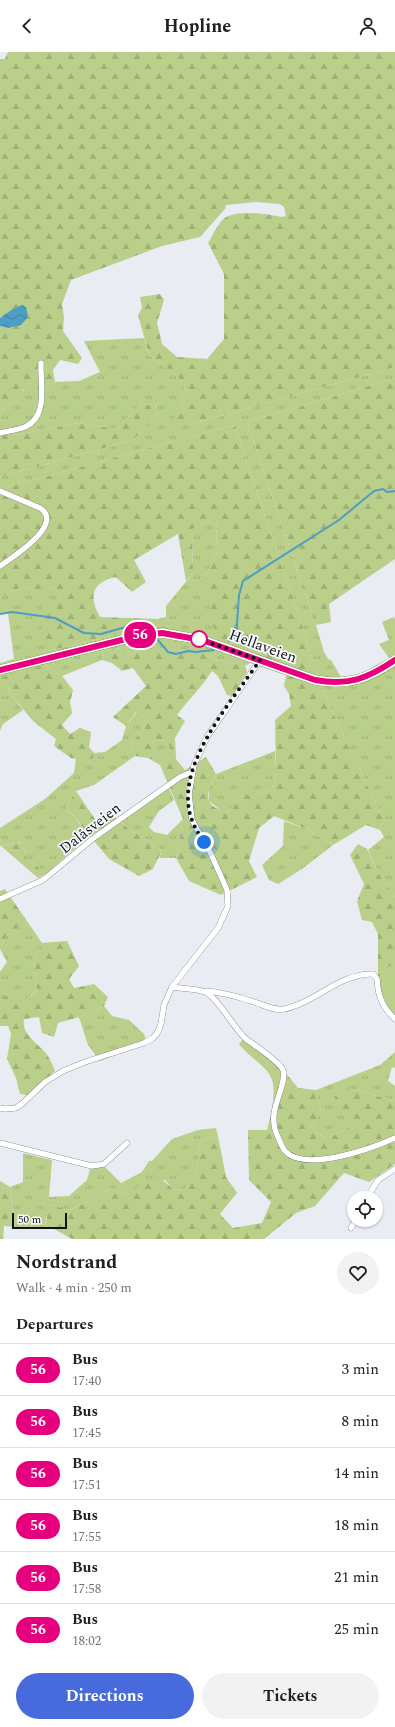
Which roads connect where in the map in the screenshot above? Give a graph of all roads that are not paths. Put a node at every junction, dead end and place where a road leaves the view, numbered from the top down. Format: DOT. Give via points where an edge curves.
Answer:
graph roads {
  1 [pos="41,363"];
  2 [pos="0,433"];
  3 [pos="0,491"];
  4 [pos="0,566"];
  5 [pos="260,660"];
  6 [pos="395,660"];
  7 [pos="0,670"];
  8 [pos="192,772"];
  9 [pos="0,899"];
  10 [pos="172,987"];
  11 [pos="206,991"];
  12 [pos="395,1019"];
  13 [pos="0,1108"];
  14 [pos="395,1138"];
  15 [pos="0,1143"];
  16 [pos="127,1143"];
  17 [pos="395,1169"];
  18 [pos="371,1191"];
  1 -- 2 [label="street" via="42,400 36,416 26,426"];
  3 -- 4 [label="street" via="40,508 47,517 46,525 34,539"];
  5 -- 6 [label="main road, Hellaveien" via="315,680 337,683 363,679"];
  5 -- 7 [label="main road, Hellaveien" via="202,640 162,633 138,636"];
  5 -- 8 [label="street" via="207,737"];
  8 -- 9 [label="street, Dalåsveien" via="180,777 107,828 43,880"];
  8 -- 10 [label="street" via="189,794 192,820 227,890 228,906 218,928"];
  10 -- 11 [label="street"];
  10 -- 13 [label="street" via="164,1005 161,1027 154,1038 74,1066 45,1082 16,1108"];
  11 -- 12 [label="street" via="232,995 282,1009 348,979 373,974 377,979 381,1002"];
  11 -- 14 [label="street" via="239,1032 283,1069 284,1078 276,1098 274,1128 285,1151 294,1157 305,1159 336,1157 355,1154"];
  15 -- 16 [label="street" via="92,1166 104,1164"];
  17 -- 18 [label="street" via="378,1180"];
}
